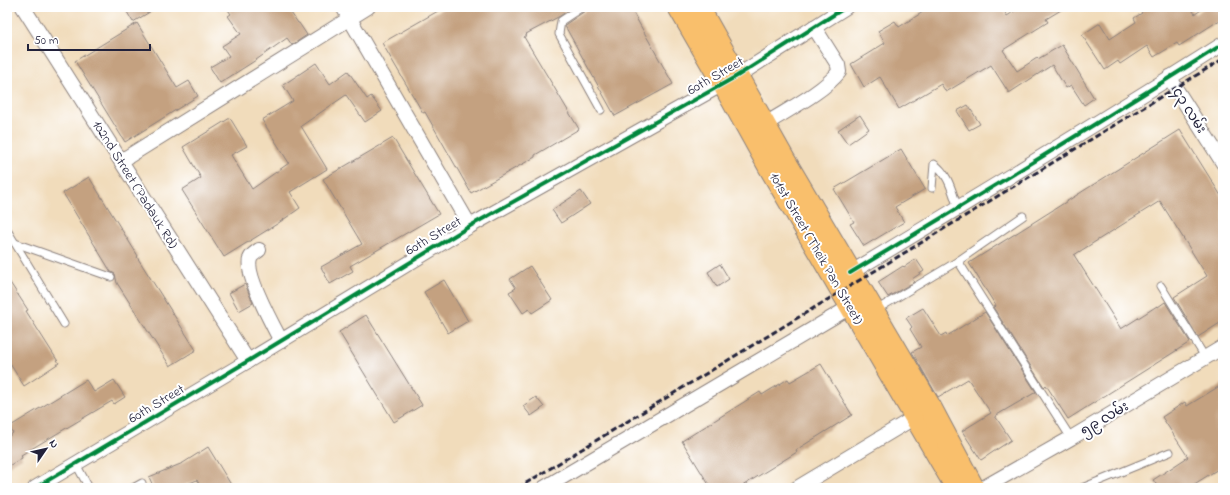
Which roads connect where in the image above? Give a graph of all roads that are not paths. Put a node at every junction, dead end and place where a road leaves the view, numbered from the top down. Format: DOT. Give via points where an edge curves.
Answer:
graph roads {
  1 [pos="23,7"];
  2 [pos="368,7"];
  3 [pos="582,7"];
  4 [pos="679,7"];
  5 [pos="698,7"];
  6 [pos="846,7"];
  7 [pos="346,12"];
  8 [pos="814,27"];
  9 [pos="1223,44"];
  10 [pos="1170,77"];
  11 [pos="730,79"];
  12 [pos="601,110"];
  13 [pos="764,125"];
  14 [pos="121,161"];
  15 [pos="776,163"];
  16 [pos="1223,163"];
  17 [pos="932,188"];
  18 [pos="958,208"];
  19 [pos="806,213"];
  20 [pos="1023,216"];
  21 [pos="470,226"];
  22 [pos="7,230"];
  23 [pos="15,243"];
  24 [pos="259,250"];
  25 [pos="958,261"];
  26 [pos="850,272"];
  27 [pos="111,278"];
  28 [pos="1161,286"];
  29 [pos="850,307"];
  30 [pos="874,311"];
  31 [pos="64,324"];
  32 [pos="281,341"];
  33 [pos="1223,347"];
  34 [pos="1205,357"];
  35 [pos="248,361"];
  36 [pos="923,412"];
  37 [pos="1071,438"];
  38 [pos="1170,452"];
  39 [pos="76,464"];
  40 [pos="142,483"];
  41 [pos="35,488"];
  42 [pos="89,488"];
  43 [pos="133,488"];
  44 [pos="544,488"];
  45 [pos="797,488"];
  46 [pos="957,488"];
  47 [pos="973,488"];
  48 [pos="983,488"];
  49 [pos="1082,488"];
  1 -- 14 [label="street, 102nd Street (Padauk Rd)"];
  2 -- 7 [label="street"];
  3 -- 12 [label="lane" via="561,21 558,34"];
  4 -- 11 [label="main road, 101st Street (Theik Pan Street)"];
  5 -- 11 [label="main road, 101st Street (Theik Pan Street)"];
  6 -- 8 [label="street, 60th Street"];
  7 -- 14 [label="street"];
  7 -- 21 [label="street"];
  8 -- 11 [label="street, 60th Street"];
  8 -- 13 [label="street" via="838,65 839,72 822,89"];
  9 -- 10 [label="street"];
  10 -- 16 [label="street, ၄၃ လမ်း"];
  10 -- 18 [label="street"];
  11 -- 13 [label="main road, 101st Street (Theik Pan Street)"];
  11 -- 15 [label="main road, 101st Street (Theik Pan Street)"];
  11 -- 21 [label="street, 60th Street"];
  13 -- 15 [label="main road, 101st Street (Theik Pan Street)"];
  14 -- 35 [label="street, 102nd Street (Padauk Rd)"];
  15 -- 19 [label="main road, 101st Street (Theik Pan Street)"];
  17 -- 18 [label="lane" via="934,164 948,179"];
  18 -- 26 [label="street"];
  19 -- 26 [label="main road, 101st Street (Theik Pan Street)"];
  19 -- 29 [label="main road, 101st Street (Theik Pan Street)"];
  20 -- 25 [label="lane"];
  21 -- 32 [label="street, 60th Street"];
  22 -- 23 [label="lane"];
  23 -- 27 [label="lane"];
  23 -- 31 [label="lane"];
  24 -- 32 [label="street" via="249,261 251,273 259,297"];
  25 -- 30 [label="lane"];
  25 -- 37 [label="lane"];
  26 -- 30 [label="main road, 101st Street (Theik Pan Street)"];
  28 -- 34 [label="lane"];
  29 -- 36 [label="main road, 101st Street (Theik Pan Street)"];
  29 -- 44 [label="street"];
  30 -- 36 [label="main road, 101st Street (Theik Pan Street)"];
  32 -- 35 [label="street, 60th Street"];
  33 -- 34 [label="street, ၅၉ လမ်း"];
  34 -- 37 [label="street, ၅၉ လမ်း"];
  35 -- 39 [label="street, 60th Street"];
  36 -- 45 [label="street"];
  36 -- 46 [label="main road, 101st Street (Theik Pan Street)"];
  36 -- 47 [label="main road, 101st Street (Theik Pan Street)"];
  37 -- 48 [label="street, ၅၉ လမ်း"];
  38 -- 49 [label="lane"];
  39 -- 41 [label="street, 60th Street"];
  39 -- 42 [label="lane"];
  40 -- 43 [label="lane"];
}
